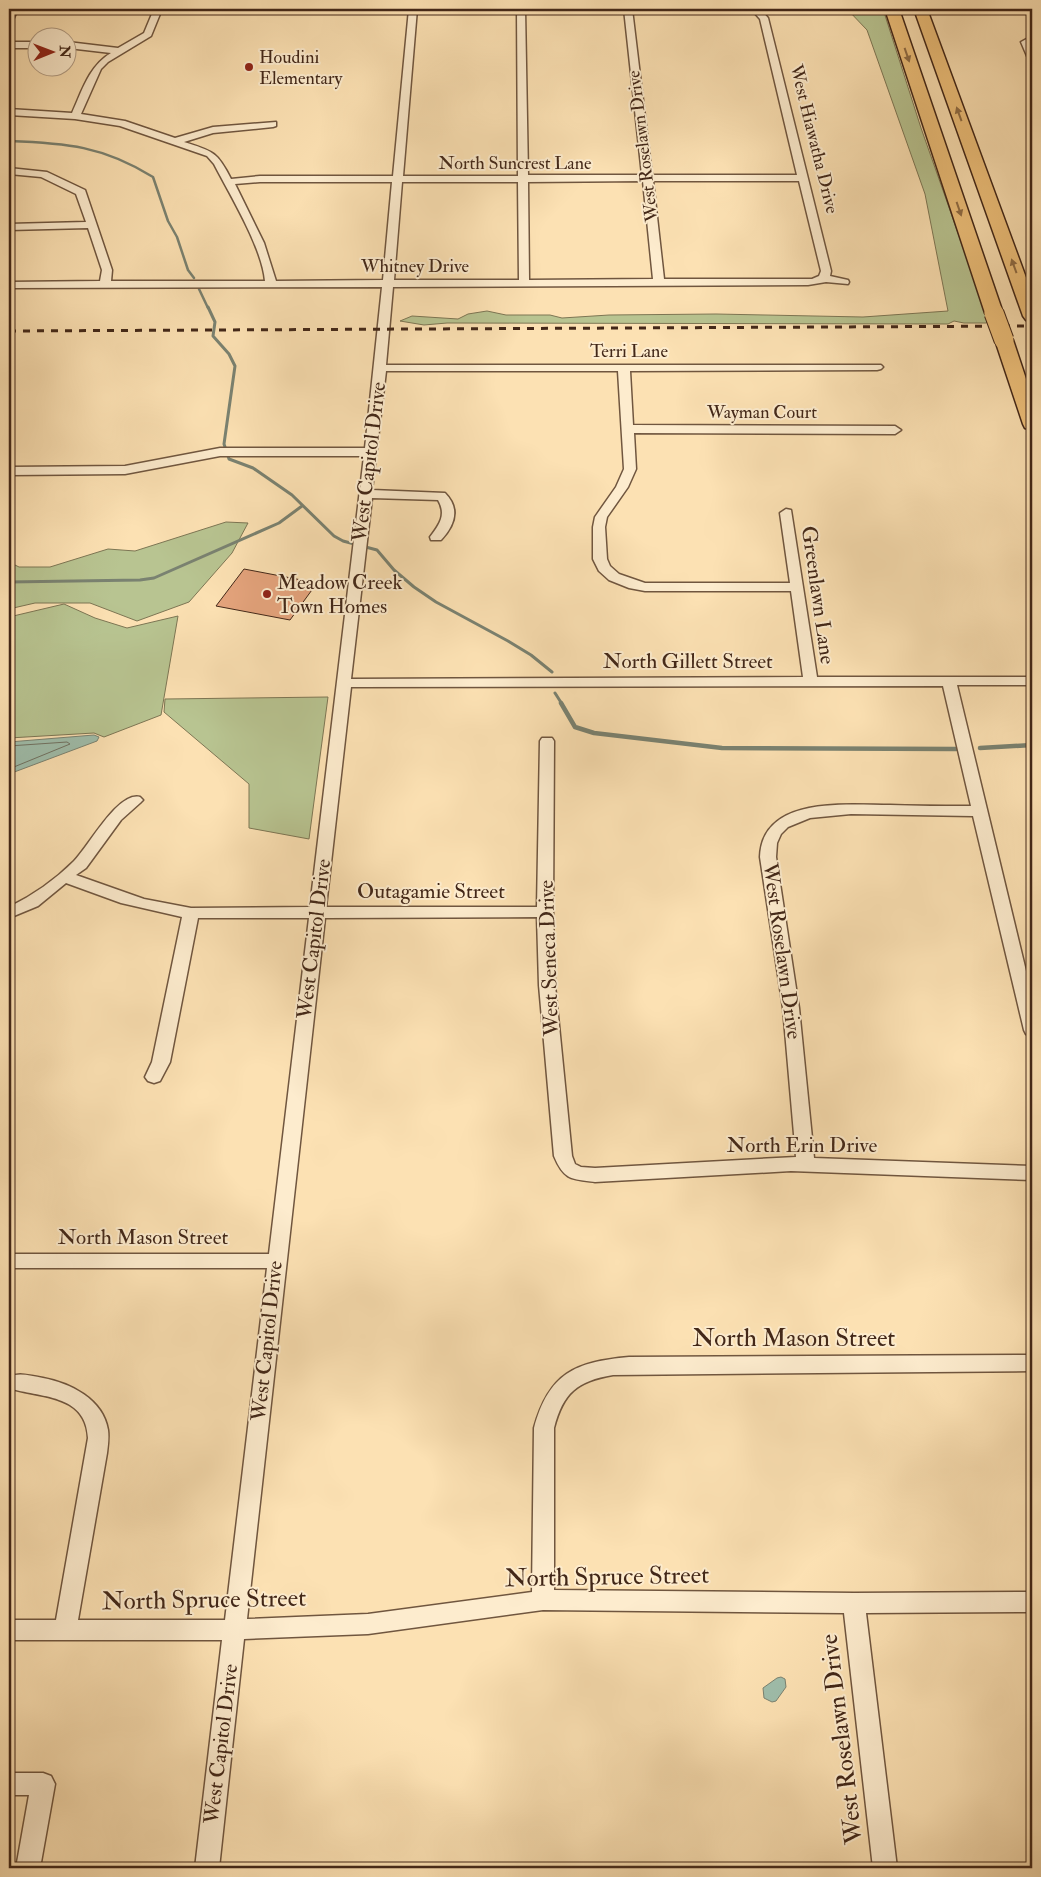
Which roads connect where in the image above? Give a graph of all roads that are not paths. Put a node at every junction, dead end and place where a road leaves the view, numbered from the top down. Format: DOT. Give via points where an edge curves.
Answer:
graph roads {
  1 [pos="14,9"];
  2 [pos="158,9"];
  3 [pos="413,9"];
  4 [pos="521,9"];
  5 [pos="628,9"];
  6 [pos="755,9"];
  7 [pos="892,9"];
  8 [pos="920,9"];
  9 [pos="9,20"];
  10 [pos="1032,39"];
  11 [pos="9,45"];
  12 [pos="28,45"];
  13 [pos="78,46"];
  14 [pos="118,52"];
  15 [pos="1032,56"];
  16 [pos="9,112"];
  17 [pos="75,116"];
  18 [pos="273,124"];
  19 [pos="177,141"];
  20 [pos="9,171"];
  21 [pos="803,178"];
  22 [pos="398,179"];
  23 [pos="522,179"];
  24 [pos="647,179"];
  25 [pos="228,182"];
  26 [pos="92,225"];
  27 [pos="9,227"];
  28 [pos="823,279"];
  29 [pos="659,282"];
  30 [pos="844,282"];
  31 [pos="388,283"];
  32 [pos="524,283"];
  33 [pos="105,284"];
  34 [pos="271,284"];
  35 [pos="9,285"];
  36 [pos="1032,314"];
  37 [pos="877,367"];
  38 [pos="380,368"];
  39 [pos="624,368"];
  40 [pos="1032,424"];
  41 [pos="628,430"];
  42 [pos="895,430"];
  43 [pos="370,452"];
  44 [pos="9,471"];
  45 [pos="365,494"];
  46 [pos="786,513"];
  47 [pos="436,537"];
  48 [pos="796,587"];
  49 [pos="1032,680"];
  50 [pos="949,681"];
  51 [pos="811,682"];
  52 [pos="344,683"];
  53 [pos="546,741"];
  54 [pos="135,800"];
  55 [pos="981,811"];
  56 [pos="66,877"];
  57 [pos="318,912"];
  58 [pos="545,912"];
  59 [pos="9,913"];
  60 [pos="190,913"];
  61 [pos="1032,1030"];
  62 [pos="154,1077"];
  63 [pos="806,1164"];
  64 [pos="573,1171"];
  65 [pos="1032,1173"];
  66 [pos="9,1261"];
  67 [pos="276,1261"];
  68 [pos="1032,1363"];
  69 [pos="16,1382"];
  70 [pos="543,1600"];
  71 [pos="1032,1602"];
  72 [pos="854,1603"];
  73 [pos="236,1628"];
  74 [pos="9,1630"];
  75 [pos="65,1631"];
  76 [pos="9,1784"];
  77 [pos="28,1868"];
  78 [pos="207,1868"];
  79 [pos="885,1868"];
  1 -- 9 [label="street"];
  2 -- 14 [label="street" via="148,34"];
  3 -- 22 [label="street, West Capitol Drive"];
  4 -- 23 [label="street"];
  5 -- 24 [label="street, West Roselawn Drive"];
  6 -- 21 [label="street, West Hiawatha Drive" via="764,18"];
  7 -- 40 [label="highway, one-way, bridge"];
  36 -- 8 [label="highway, one-way"];
  10 -- 15 [label="street" via="1025,42"];
  11 -- 12 [label="street"];
  13 -- 14 [label="street"];
  14 -- 17 [label="street" via="97,68"];
  16 -- 17 [label="street"];
  17 -- 19 [label="street" via="122,122"];
  18 -- 19 [label="street" via="208,129"];
  19 -- 25 [label="street" via="210,154"];
  20 -- 26 [label="street" via="43,174 78,189"];
  21 -- 24 [label="street, North Suncrest Lane"];
  21 -- 28 [label="street, West Hiawatha Drive" via="826,271"];
  22 -- 23 [label="street, North Suncrest Lane"];
  22 -- 25 [label="street, North Suncrest Lane"];
  22 -- 31 [label="street, West Capitol Drive"];
  23 -- 24 [label="street, North Suncrest Lane"];
  23 -- 32 [label="street"];
  24 -- 29 [label="street, West Roselawn Drive"];
  25 -- 34 [label="street" via="270,270"];
  26 -- 27 [label="street"];
  26 -- 33 [label="street" via="107,270"];
  28 -- 29 [label="street, Whitney Drive" via="805,282"];
  28 -- 30 [label="street, Whitney Drive"];
  29 -- 32 [label="street, Whitney Drive"];
  31 -- 32 [label="street, Whitney Drive"];
  31 -- 34 [label="street, Whitney Drive"];
  31 -- 38 [label="street, West Capitol Drive"];
  33 -- 34 [label="street, Whitney Drive"];
  33 -- 35 [label="street, Whitney Drive"];
  37 -- 39 [label="street, Terri Lane"];
  38 -- 39 [label="street, Terri Lane"];
  38 -- 43 [label="street, West Capitol Drive"];
  39 -- 41 [label="street"];
  41 -- 42 [label="street, Wayman Court"];
  41 -- 48 [label="street" via="630,469 604,511 599,527 600,558 608,573 624,582 645,586"];
  43 -- 44 [label="street" via="220,452 125,470"];
  43 -- 45 [label="street, West Capitol Drive"];
  45 -- 47 [label="street" via="441,496 448,504 446,525"];
  45 -- 52 [label="street, West Capitol Drive"];
  46 -- 48 [label="street, Greenlawn Lane"];
  48 -- 51 [label="street, Greenlawn Lane"];
  49 -- 50 [label="street, North Gillett Street"];
  50 -- 51 [label="street, North Gillett Street"];
  50 -- 55 [label="street"];
  51 -- 52 [label="street, North Gillett Street"];
  52 -- 57 [label="street, West Capitol Drive"];
  53 -- 58 [label="street, West Seneca Drive"];
  54 -- 56 [label="street" via="116,817 87,856"];
  55 -- 61 [label="street"];
  55 -- 63 [label="street, West Roselawn Drive" via="847,810 810,813 781,825 770,839 768,857 791,1008"];
  56 -- 59 [label="street" via="32,902"];
  56 -- 60 [label="street, Outagamie Street" via="108,894"];
  57 -- 58 [label="street, Outagamie Street"];
  57 -- 60 [label="street, Outagamie Street"];
  57 -- 67 [label="street, West Capitol Drive"];
  58 -- 64 [label="street, West Seneca Drive" via="547,985 563,1156 565,1164"];
  60 -- 62 [label="street" via="161,1062"];
  63 -- 64 [label="street, North Erin Drive" via="595,1175"];
  63 -- 65 [label="street, North Erin Drive"];
  66 -- 67 [label="street, North Mason Street"];
  67 -- 73 [label="street, West Capitol Drive"];
  68 -- 70 [label="street, North Mason Street" via="629,1365 600,1368 576,1376 561,1388 547,1412 544,1428"];
  69 -- 75 [label="street" via="54,1387 68,1393 82,1402 93,1417 98,1432"];
  70 -- 72 [label="street, North Spruce Street"];
  70 -- 73 [label="street, North Spruce Street" via="386,1623"];
  71 -- 72 [label="street, North Spruce Street"];
  72 -- 79 [label="street, West Roselawn Drive"];
  73 -- 75 [label="street, North Spruce Street"];
  73 -- 78 [label="street, West Capitol Drive"];
  74 -- 75 [label="street"];
  76 -- 77 [label="street" via="42,1784"];
}
